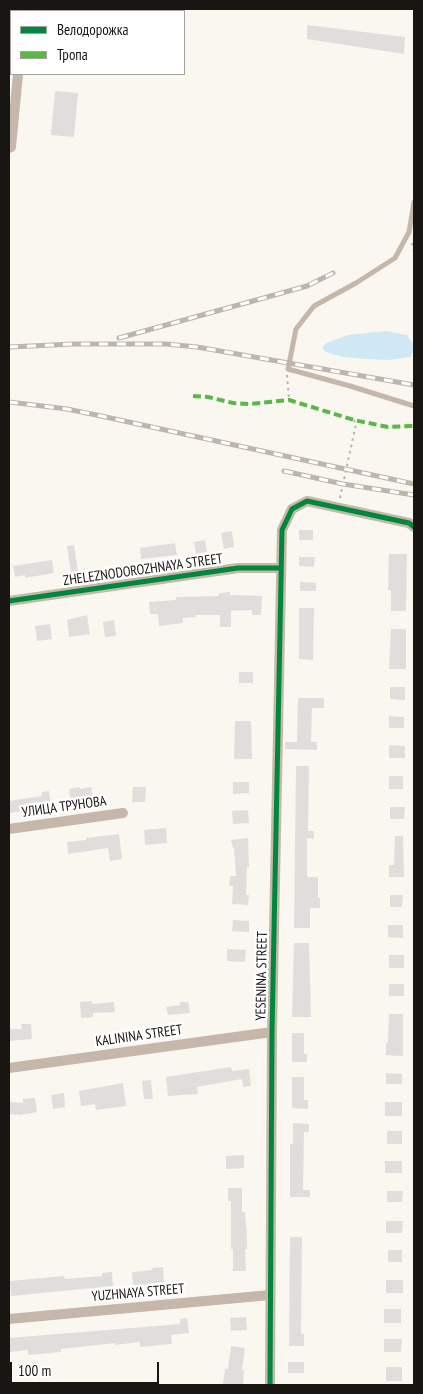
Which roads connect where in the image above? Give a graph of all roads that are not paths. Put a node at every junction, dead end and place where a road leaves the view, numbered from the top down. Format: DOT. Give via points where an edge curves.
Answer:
graph roads {
  1 [pos="18,75"];
  2 [pos="10,148"];
  3 [pos="414,202"];
  4 [pos="414,406"];
  5 [pos="414,527"];
  6 [pos="281,568"];
  7 [pos="9,601"];
  8 [pos="123,813"];
  9 [pos="9,829"];
  10 [pos="272,1032"];
  11 [pos="9,1068"];
  12 [pos="270,1295"];
  13 [pos="9,1319"];
  14 [pos="270,1385"];
  1 -- 2 [label="street"];
  3 -- 4 [label="lane" via="409,232 396,258 314,306 296,329 288,369"];
  5 -- 6 [label="street, YESENINA STREET" via="409,523 307,501 292,508 282,530"];
  6 -- 7 [label="street, ZHELEZNODOROZHNAYA STREET" via="238,568"];
  6 -- 10 [label="street, YESENINA STREET"];
  8 -- 9 [label="street, УЛИЦА ТРУНОВА"];
  10 -- 11 [label="street, KALININA STREET"];
  10 -- 12 [label="street, YESENINA STREET"];
  12 -- 13 [label="street, YUZHNAYA STREET"];
  12 -- 14 [label="street, YESENINA STREET"];
}
